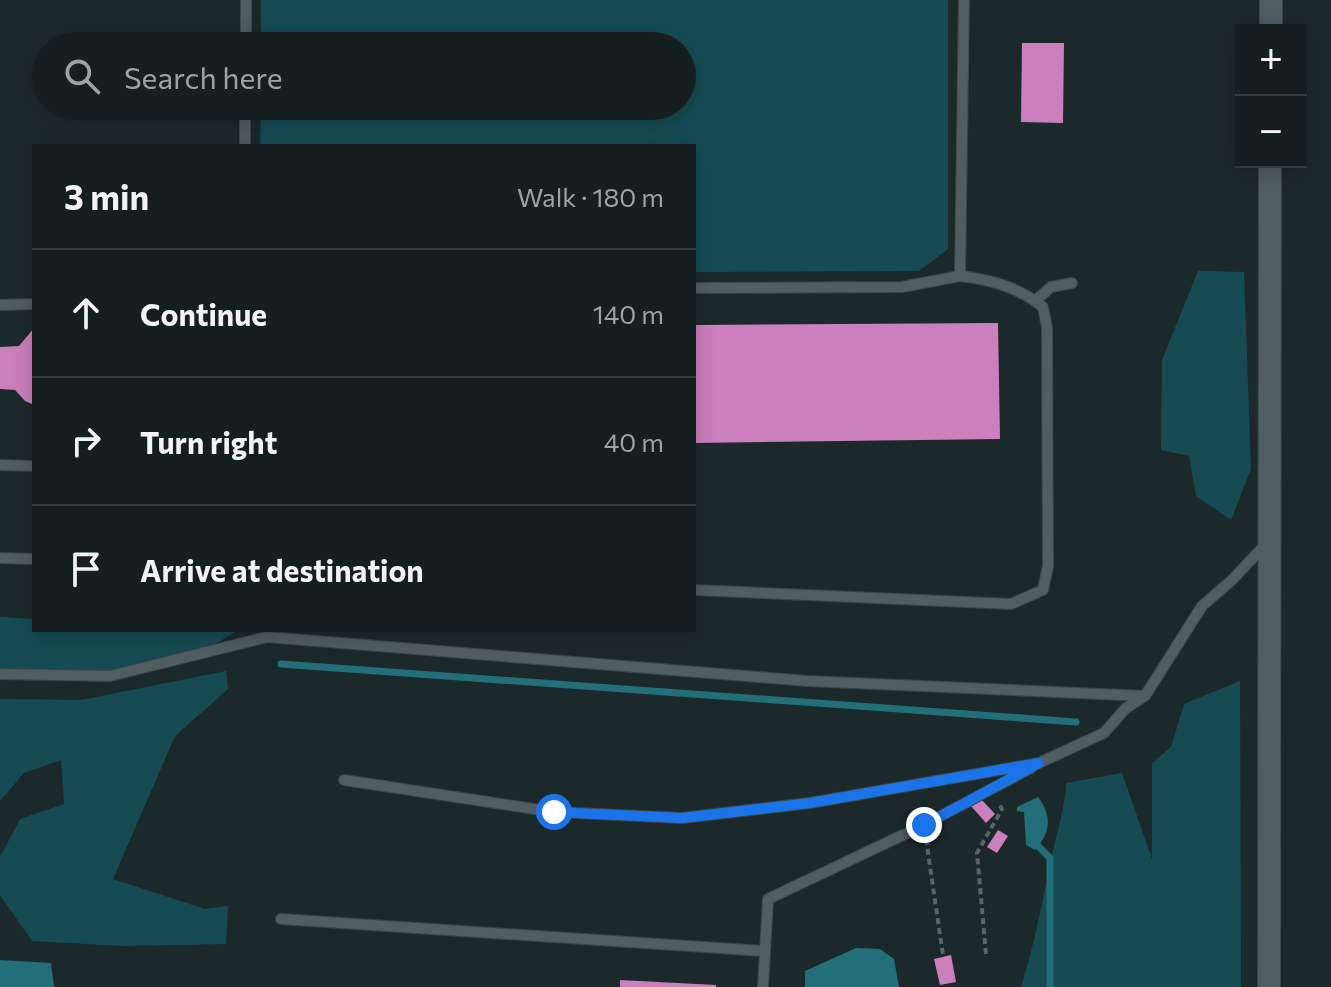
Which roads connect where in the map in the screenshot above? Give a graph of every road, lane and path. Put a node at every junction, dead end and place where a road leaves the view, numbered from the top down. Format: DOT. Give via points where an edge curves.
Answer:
graph roads {
  1 [pos="246,0"];
  2 [pos="964,0"];
  3 [pos="1271,0"];
  4 [pos="1271,24"];
  5 [pos="246,32"];
  6 [pos="245,120"];
  7 [pos="245,144"];
  8 [pos="1270,168"];
  9 [pos="960,276"];
  10 [pos="1072,283"];
  11 [pos="696,288"];
  12 [pos="1035,301"];
  13 [pos="32,304"];
  14 [pos="0,305"];
  15 [pos="0,465"];
  16 [pos="32,466"];
  17 [pos="1270,540"];
  18 [pos="0,558"];
  19 [pos="32,559"];
  20 [pos="696,590"];
  21 [pos="0,674"];
  22 [pos="1145,696"];
  23 [pos="1039,763"];
  24 [pos="344,780"];
  25 [pos="991,789"];
  26 [pos="924,825"];
  27 [pos="281,919"];
  28 [pos="765,951"];
  29 [pos="986,954"];
  30 [pos="943,955"];
  31 [pos="763,987"];
  32 [pos="1269,987"];
  1 -- 5 [label="lane"];
  2 -- 9 [label="lane"];
  3 -- 4 [label="street"];
  6 -- 7 [label="lane"];
  8 -- 17 [label="street"];
  9 -- 11 [label="lane" via="902,287"];
  9 -- 12 [label="lane" via="1021,291"];
  10 -- 12 [label="lane" via="1051,287"];
  12 -- 20 [label="lane" via="1043,307 1047,328 1048,566 1043,590 1011,604"];
  13 -- 14 [label="lane"];
  15 -- 16 [label="lane"];
  17 -- 22 [label="lane" via="1202,606"];
  17 -- 32 [label="street"];
  18 -- 19 [label="lane"];
  21 -- 22 [label="lane" via="110,676 267,637 807,681"];
  22 -- 23 [label="lane" via="1104,733"];
  23 -- 24 [label="lane" via="810,803 682,818 554,812"];
  23 -- 25 [label="lane"];
  25 -- 26 [label="lane"];
  25 -- 29 [label="path" via="1002,809 977,853"];
  26 -- 28 [label="lane" via="768,899"];
  26 -- 30 [label="path"];
  27 -- 28 [label="lane"];
  28 -- 31 [label="lane"];
}
